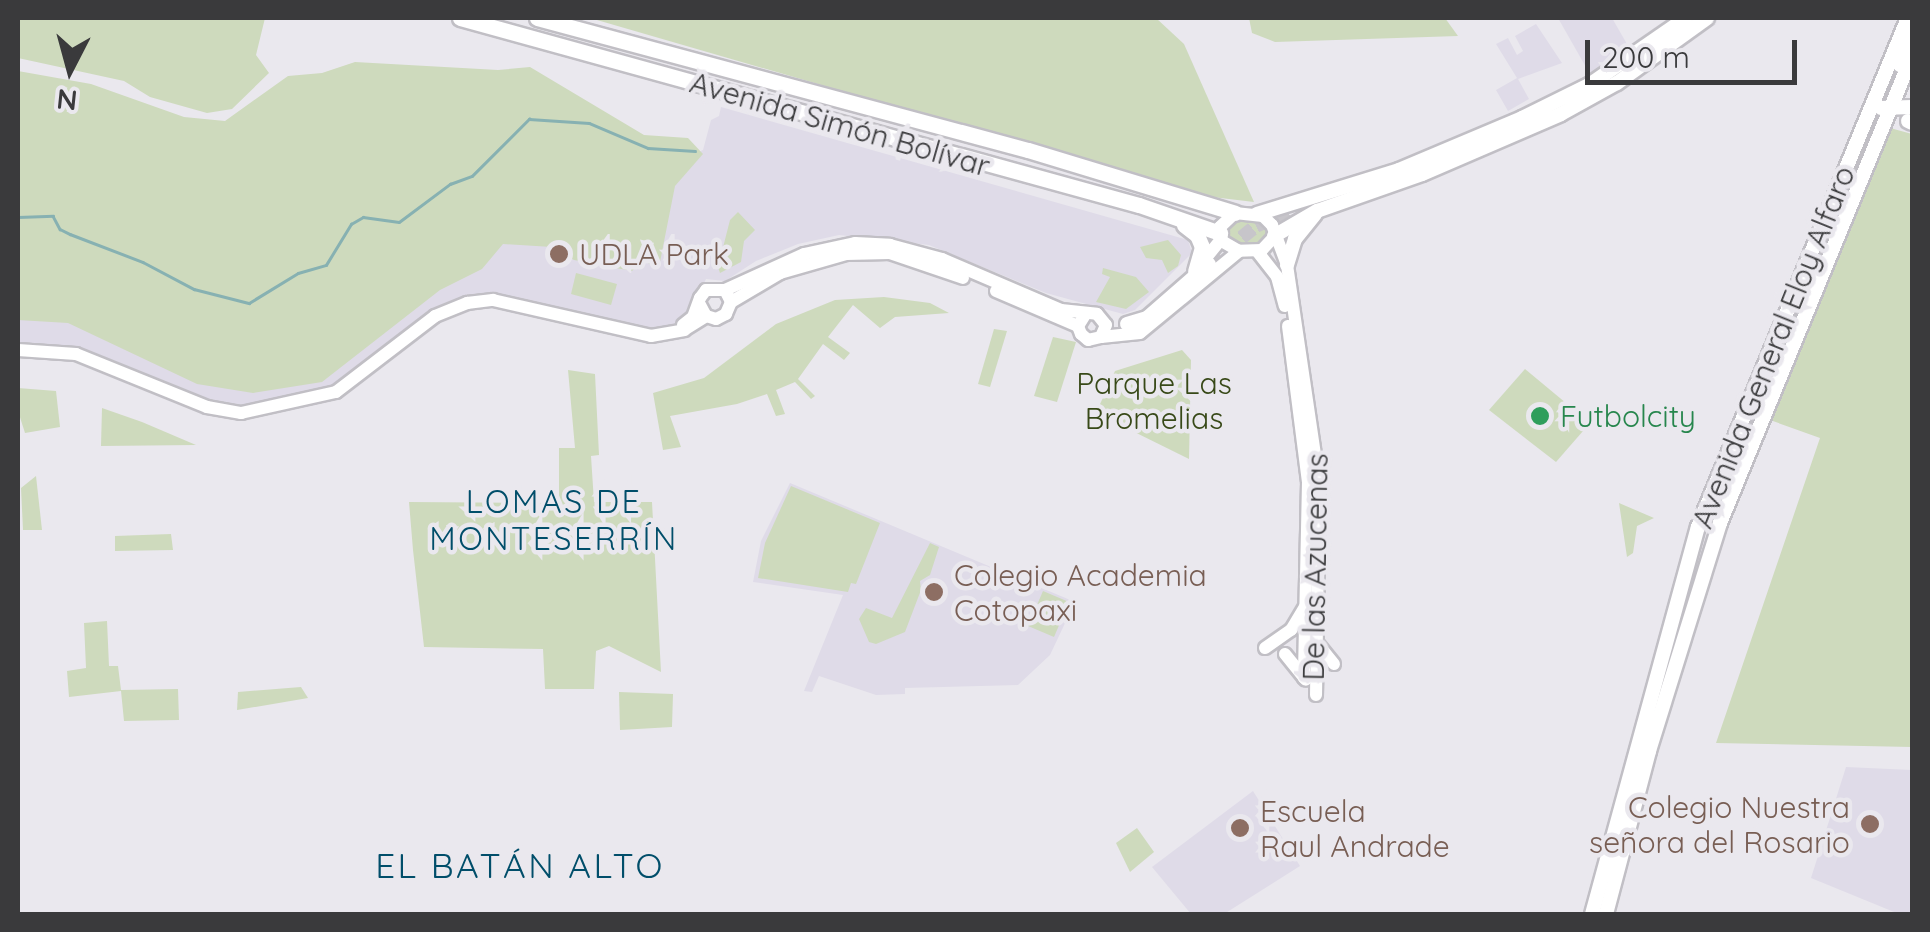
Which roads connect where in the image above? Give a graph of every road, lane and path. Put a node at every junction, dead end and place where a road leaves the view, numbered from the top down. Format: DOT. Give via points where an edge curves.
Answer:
graph roads {
  1 [pos="460,18"];
  2 [pos="537,18"];
  3 [pos="1686,18"];
  4 [pos="1706,18"];
  5 [pos="1909,18"];
  6 [pos="1912,36"];
  7 [pos="1912,56"];
  8 [pos="1888,78"];
  9 [pos="1891,100"];
  10 [pos="1911,117"];
  11 [pos="1865,120"];
  12 [pos="985,141"];
  13 [pos="1347,188"];
  14 [pos="1314,206"];
  15 [pos="1201,210"];
  16 [pos="1235,213"];
  17 [pos="1258,214"];
  18 [pos="1172,216"];
  19 [pos="1220,236"];
  20 [pos="1274,237"];
  21 [pos="1239,250"];
  22 [pos="1258,252"];
  23 [pos="1821,256"];
  24 [pos="1287,265"];
  25 [pos="1202,267"];
  26 [pos="728,296"];
  27 [pos="702,310"];
  28 [pos="1082,320"];
  29 [pos="1104,320"];
  30 [pos="1127,324"];
  31 [pos="1101,338"];
  32 [pos="18,350"];
  33 [pos="1308,600"];
  34 [pos="1316,640"];
  35 [pos="1265,648"];
  36 [pos="1285,654"];
  37 [pos="1334,664"];
  38 [pos="1304,678"];
  39 [pos="1592,914"];
  40 [pos="1606,914"];
  1 -- 18 [label="highway, Avenida Simón Bolívar"];
  2 -- 12 [label="highway, Avenida Simón Bolívar"];
  3 -- 13 [label="main road" via="1573,94"];
  4 -- 14 [label="main road" via="1617,83 1561,114 1422,174"];
  5 -- 8 [label="main road"];
  5 -- 11 [label="main road, Avenida General Eloy Alfaro"];
  6 -- 9 [label="main road"];
  7 -- 9 [label="main road, Avenida General Eloy Alfaro"];
  9 -- 10 [label="main road"];
  9 -- 11 [label="main road"];
  9 -- 23 [label="main road, Avenida General Eloy Alfaro"];
  11 -- 23 [label="main road, Avenida General Eloy Alfaro"];
  12 -- 15 [label="highway" via="1024,159"];
  12 -- 16 [label="highway, Avenida Simón Bolívar"];
  13 -- 14 [label="main road"];
  13 -- 17 [label="main road"];
  14 -- 20 [label="main road"];
  14 -- 24 [label="main road"];
  16 -- 17 [label="street"];
  16 -- 19 [label="street" via="1222,221"];
  17 -- 20 [label="street"];
  18 -- 19 [label="highway, Avenida Simón Bolívar"];
  18 -- 25 [label="highway" via="1197,235"];
  19 -- 21 [label="street"];
  19 -- 25 [label="street"];
  20 -- 22 [label="street"];
  20 -- 24 [label="street, De las Azucenas"];
  21 -- 22 [label="street"];
  21 -- 31 [label="street" via="1140,333"];
  22 -- 33 [label="street, De las Azucenas" via="1277,278 1287,321 1308,482"];
  23 -- 39 [label="main road, Avenida General Eloy Alfaro" via="1698,526"];
  23 -- 40 [label="main road, Avenida General Eloy Alfaro" via="1720,524"];
  24 -- 34 [label="street, De las Azucenas" via="1318,462"];
  25 -- 30 [label="main road" via="1147,318"];
  26 -- 27 [label="street" via="722,317"];
  26 -- 27 [label="street" via="706,290"];
  26 -- 28 [label="street" via="807,262 890,253"];
  27 -- 32 [label="street" via="684,330 640,335 478,300 435,316 336,392 242,413 200,404 76,354"];
  28 -- 29 [label="street" via="1097,314"];
  28 -- 31 [label="street" via="1088,340"];
  29 -- 30 [label="street"];
  29 -- 31 [label="street"];
  33 -- 35 [label="street" via="1291,630"];
  33 -- 38 [label="street, De las Azucenas"];
  34 -- 37 [label="street"];
  34 -- 38 [label="street, De las Azucenas" via="1316,695"];
  36 -- 38 [label="street"];
}
